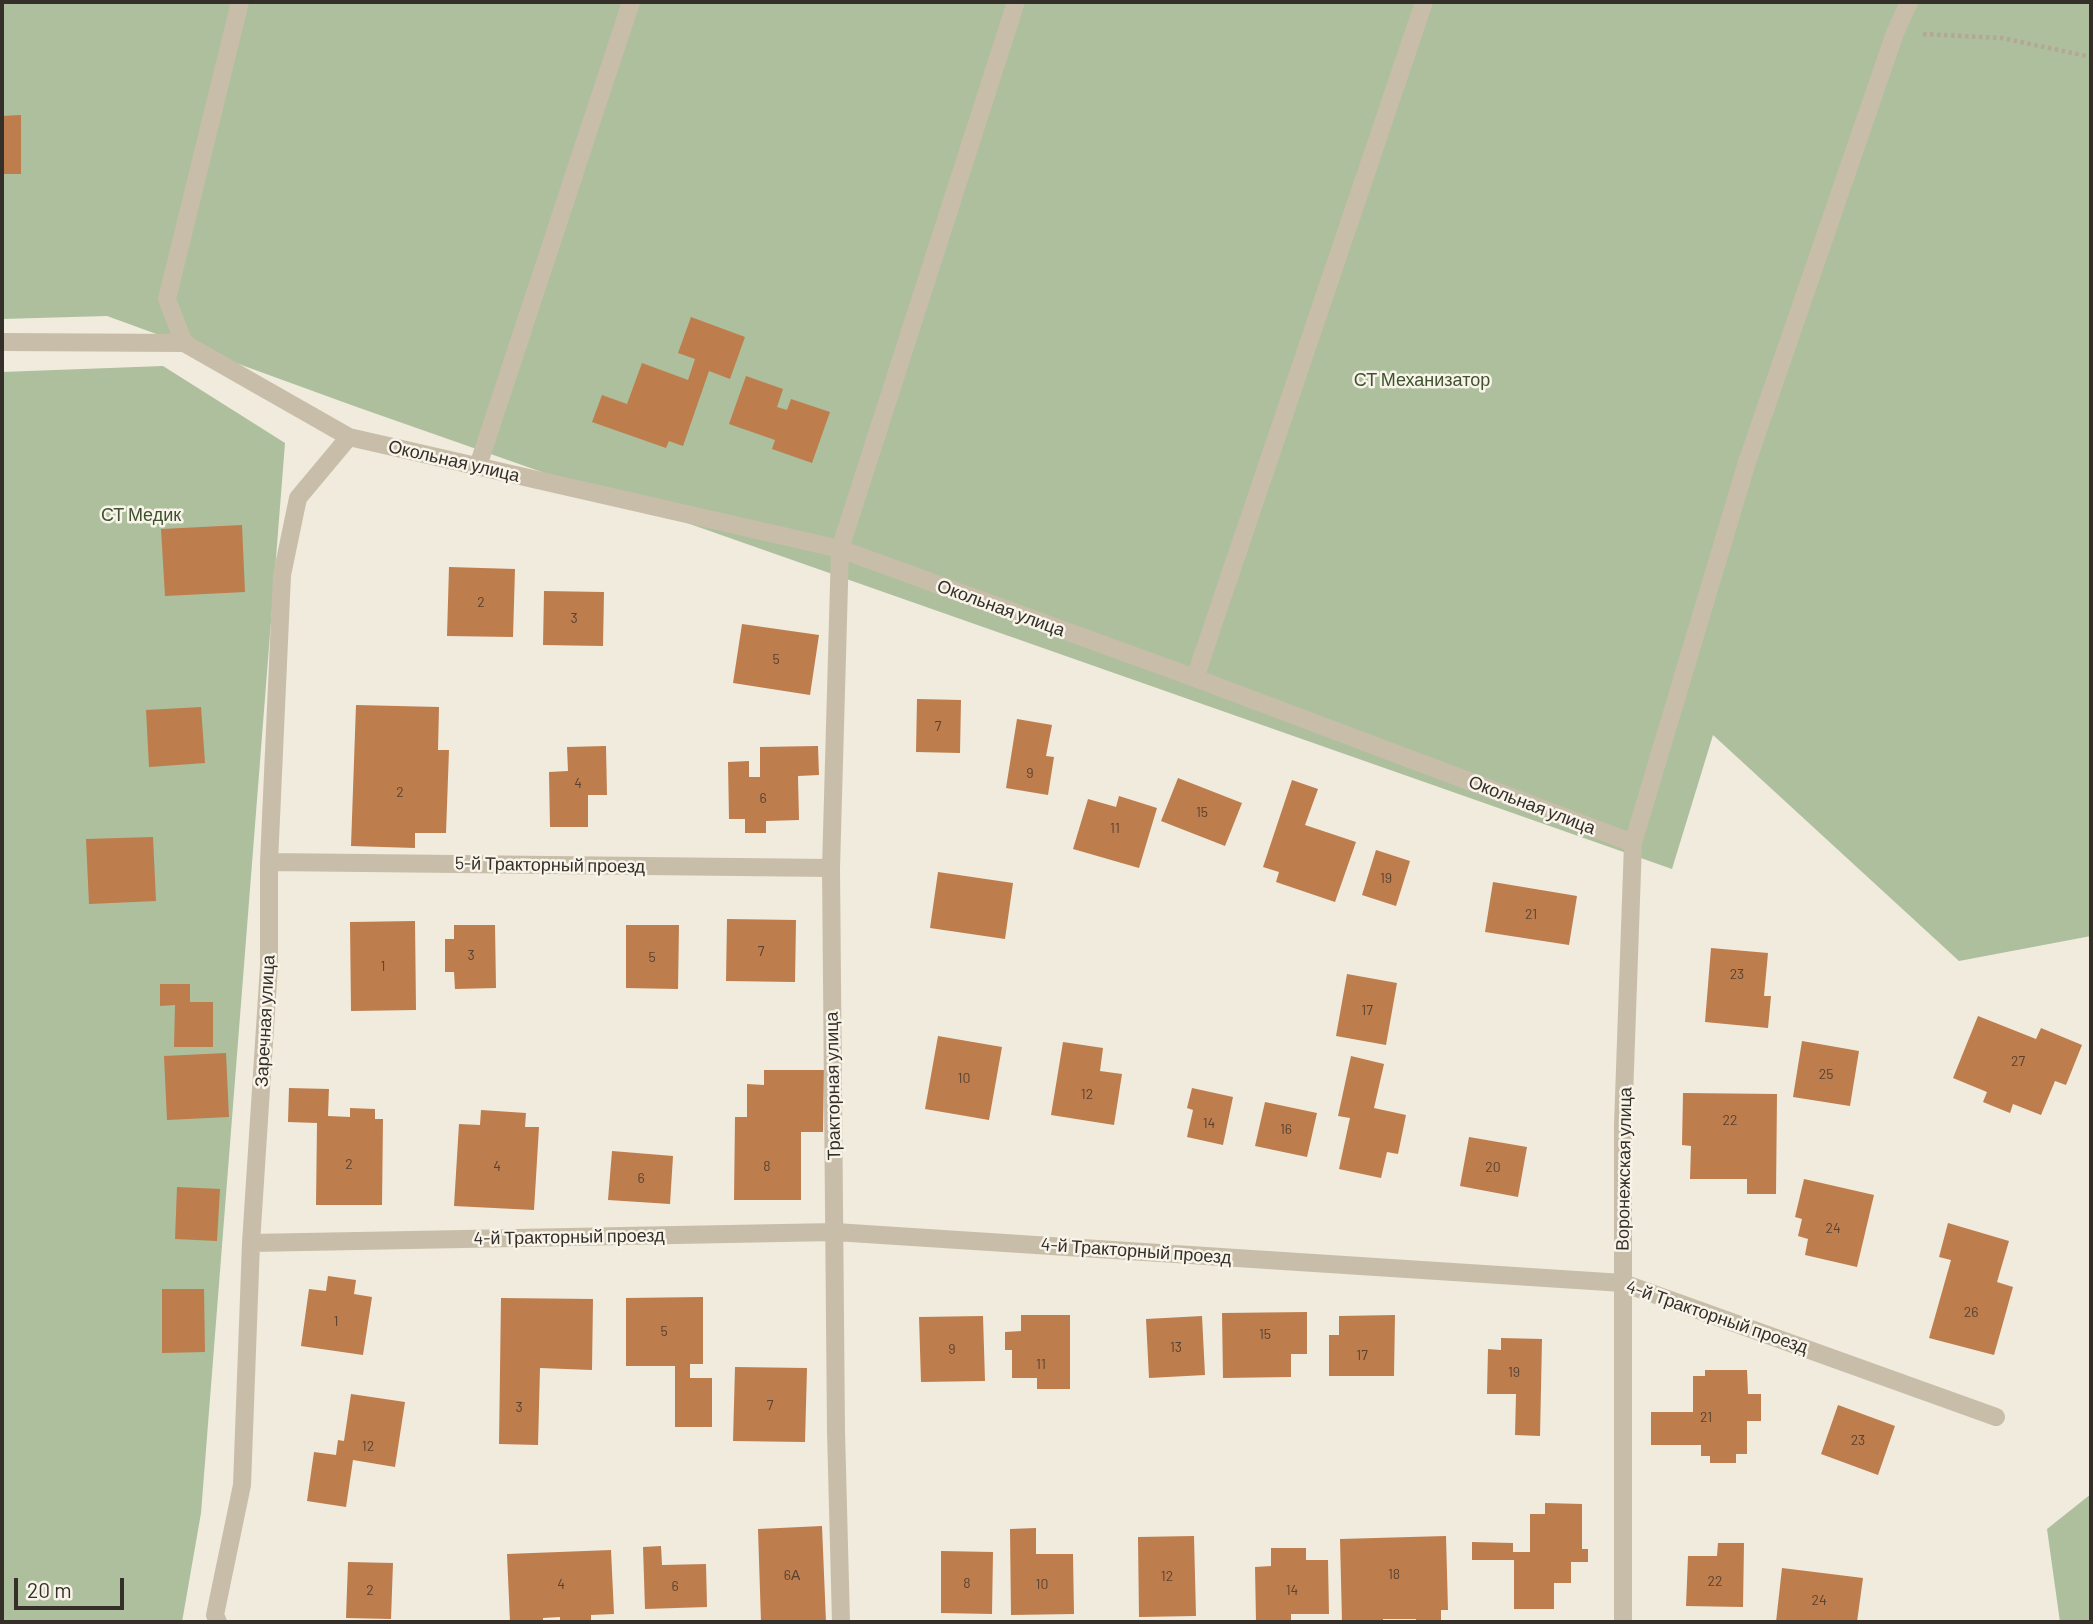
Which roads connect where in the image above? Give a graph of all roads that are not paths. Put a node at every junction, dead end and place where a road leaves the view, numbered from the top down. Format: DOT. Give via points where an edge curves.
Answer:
graph roads {
  1 [pos="240,2"];
  2 [pos="631,2"];
  3 [pos="1016,2"];
  4 [pos="1424,2"];
  5 [pos="1909,2"];
  6 [pos="2,342"];
  7 [pos="184,343"];
  8 [pos="349,437"];
  9 [pos="478,466"];
  10 [pos="840,550"];
  11 [pos="1195,678"];
  12 [pos="1633,843"];
  13 [pos="269,862"];
  14 [pos="831,868"];
  15 [pos="835,1232"];
  16 [pos="251,1243"];
  17 [pos="1623,1283"];
  18 [pos="1996,1417"];
  19 [pos="218,1622"];
  20 [pos="841,1622"];
  21 [pos="1623,1622"];
  1 -- 7 [label="street" via="167,299"];
  2 -- 9 [label="street"];
  3 -- 10 [label="street, Тракторная улица"];
  4 -- 11 [label="street"];
  5 -- 12 [label="street, Воронежская улица" via="1746,462"];
  6 -- 7 [label="street"];
  7 -- 8 [label="street, Окольная улица"];
  8 -- 9 [label="street, Окольная улица"];
  8 -- 13 [label="street, Заречная улица" via="298,498 282,575"];
  9 -- 10 [label="street, Окольная улица"];
  10 -- 11 [label="street, Окольная улица"];
  10 -- 14 [label="street, Тракторная улица"];
  11 -- 12 [label="street, Окольная улица"];
  12 -- 17 [label="street, Воронежская улица" via="1623,1125"];
  13 -- 14 [label="street, 5-й Тракторный проезд"];
  13 -- 16 [label="street, Заречная улица" via="269,966"];
  14 -- 15 [label="street, Тракторная улица"];
  15 -- 16 [label="street, 4-й Тракторный проезд"];
  15 -- 17 [label="street, 4-й Тракторный проезд"];
  15 -- 20 [label="street, Тракторная улица"];
  16 -- 19 [label="street, Заречная улица" via="242,1485 215,1615"];
  17 -- 18 [label="street, 4-й Тракторный проезд"];
  17 -- 21 [label="street, Воронежская улица"];
}
